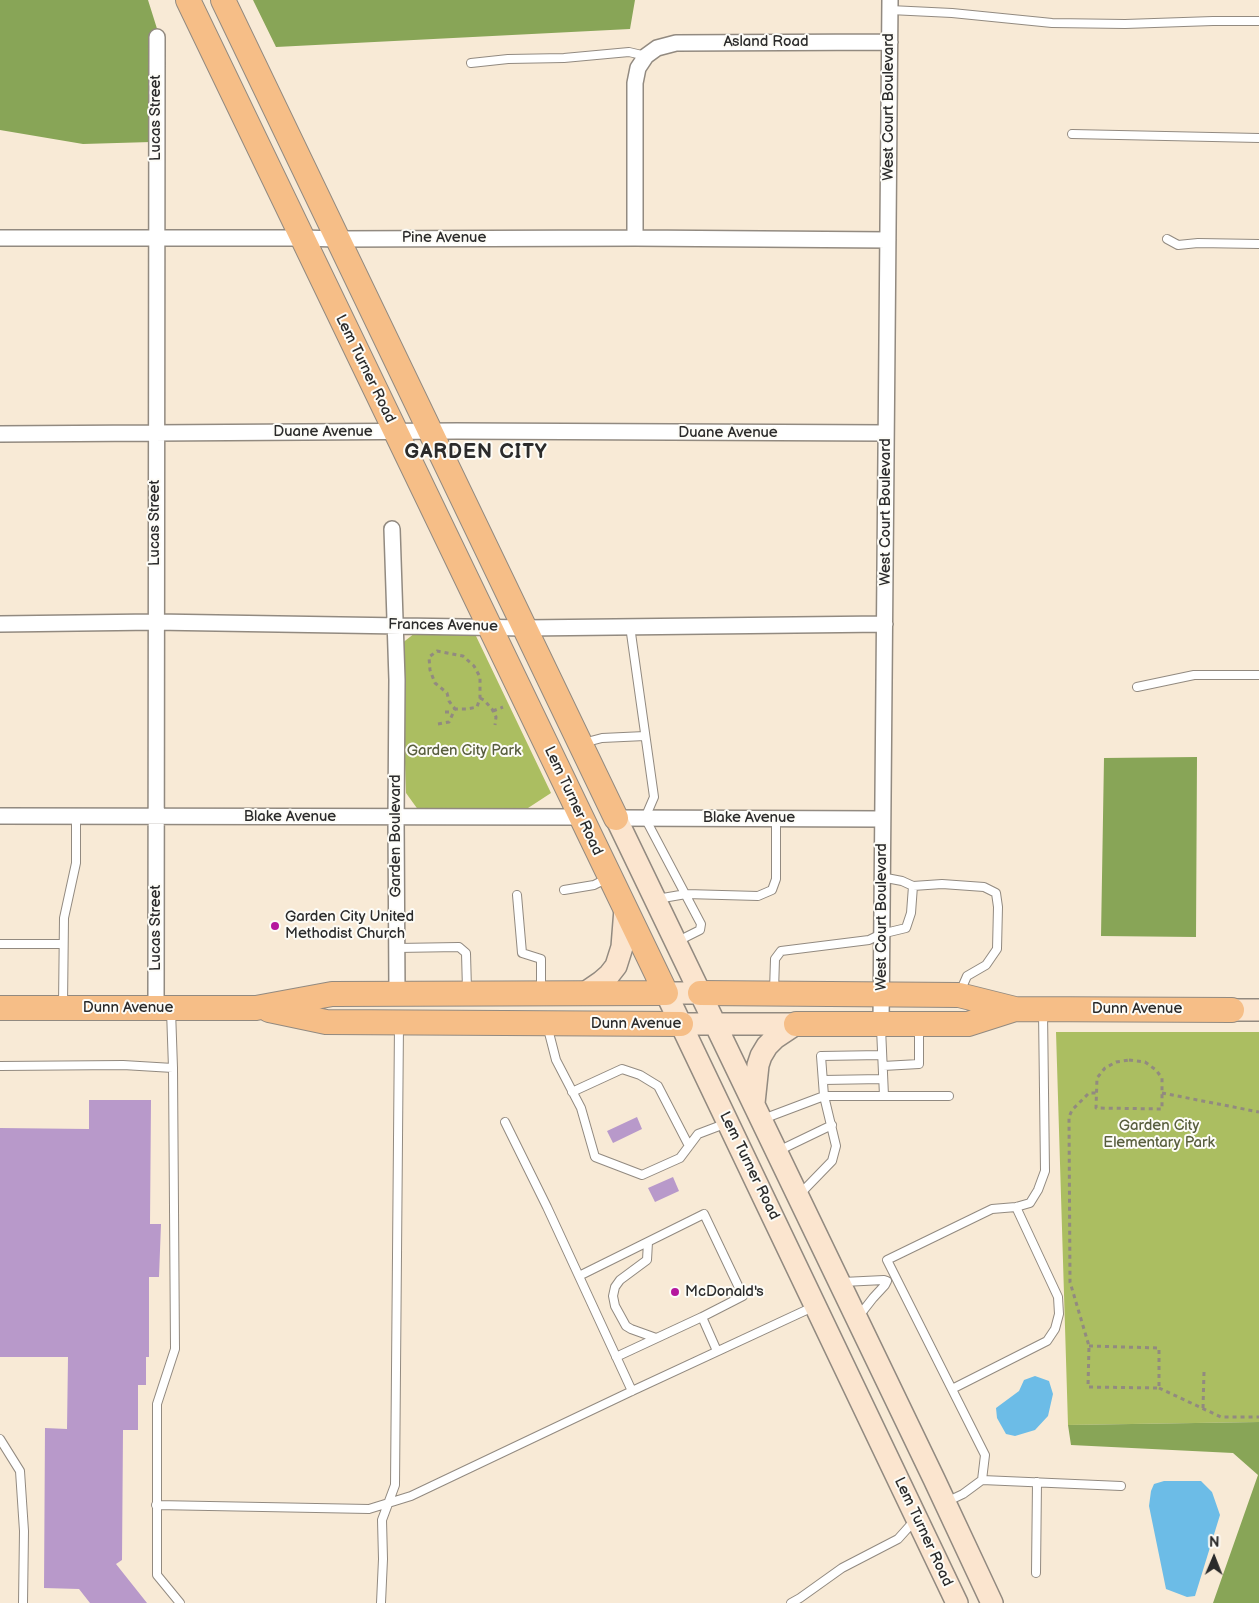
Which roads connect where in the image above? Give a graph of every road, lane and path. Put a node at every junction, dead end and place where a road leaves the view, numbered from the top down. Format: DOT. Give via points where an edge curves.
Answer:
graph roads {
  1 [pos="188,0"];
  2 [pos="223,0"];
  3 [pos="890,5"];
  4 [pos="1259,21"];
  5 [pos="156,37"];
  6 [pos="890,42"];
  7 [pos="646,56"];
  8 [pos="471,63"];
  9 [pos="1072,134"];
  10 [pos="1259,138"];
  11 [pos="0,238"];
  12 [pos="156,238"];
  13 [pos="302,238"];
  14 [pos="635,238"];
  15 [pos="337,239"];
  16 [pos="1167,239"];
  17 [pos="888,240"];
  18 [pos="1259,244"];
  19 [pos="395,432"];
  20 [pos="155,433"];
  21 [pos="430,433"];
  22 [pos="886,433"];
  23 [pos="0,434"];
  24 [pos="392,529"];
  25 [pos="155,622"];
  26 [pos="0,624"];
  27 [pos="885,624"];
  28 [pos="395,625"];
  29 [pos="630,626"];
  30 [pos="490,627"];
  31 [pos="525,628"];
  32 [pos="1259,676"];
  33 [pos="1137,686"];
  34 [pos="480,698"];
  35 [pos="503,707"];
  36 [pos="454,710"];
  37 [pos="493,711"];
  38 [pos="445,712"];
  39 [pos="438,724"];
  40 [pos="495,726"];
  41 [pos="645,736"];
  42 [pos="581,744"];
  43 [pos="0,816"];
  44 [pos="76,816"];
  45 [pos="155,816"];
  46 [pos="581,817"];
  47 [pos="396,818"];
  48 [pos="616,818"];
  49 [pos="646,818"];
  50 [pos="776,818"];
  51 [pos="882,819"];
  52 [pos="610,877"];
  53 [pos="881,877"];
  54 [pos="913,886"];
  55 [pos="564,890"];
  56 [pos="686,894"];
  57 [pos="517,895"];
  58 [pos="655,899"];
  59 [pos="625,909"];
  60 [pos="881,934"];
  61 [pos="676,942"];
  62 [pos="0,944"];
  63 [pos="64,944"];
  64 [pos="397,948"];
  65 [pos="467,993"];
  66 [pos="542,993"];
  67 [pos="585,993"];
  68 [pos="666,993"];
  69 [pos="700,993"];
  70 [pos="774,993"];
  71 [pos="396,994"];
  72 [pos="881,994"];
  73 [pos="959,995"];
  74 [pos="0,1008"];
  75 [pos="163,1008"];
  76 [pos="256,1008"];
  77 [pos="63,1009"];
  78 [pos="1015,1009"];
  79 [pos="1043,1009"];
  80 [pos="1232,1010"];
  81 [pos="1259,1010"];
  82 [pos="399,1022"];
  83 [pos="546,1023"];
  84 [pos="881,1023"];
  85 [pos="681,1024"];
  86 [pos="715,1024"];
  87 [pos="796,1024"];
  88 [pos="919,1024"];
  89 [pos="882,1055"];
  90 [pos="0,1066"];
  91 [pos="883,1066"];
  92 [pos="173,1068"];
  93 [pos="883,1079"];
  94 [pos="823,1080"];
  95 [pos="572,1092"];
  96 [pos="1096,1093"];
  97 [pos="1162,1093"];
  98 [pos="824,1096"];
  99 [pos="884,1096"];
  100 [pos="950,1096"];
  101 [pos="757,1111"];
  102 [pos="1259,1112"];
  103 [pos="505,1122"];
  104 [pos="728,1123"];
  105 [pos="832,1125"];
  106 [pos="689,1146"];
  107 [pos="777,1152"];
  108 [pos="798,1196"];
  109 [pos="1016,1207"];
  110 [pos="648,1242"];
  111 [pos="579,1276"];
  112 [pos="896,1278"];
  113 [pos="887,1281"];
  114 [pos="839,1283"];
  115 [pos="816,1306"];
  116 [pos="702,1317"];
  117 [pos="857,1319"];
  118 [pos="656,1338"];
  119 [pos="1089,1346"];
  120 [pos="717,1351"];
  121 [pos="616,1357"];
  122 [pos="1204,1372"];
  123 [pos="952,1388"];
  124 [pos="1159,1388"];
  125 [pos="632,1391"];
  126 [pos="1203,1408"];
  127 [pos="1259,1417"];
  128 [pos="0,1439"];
  129 [pos="982,1480"];
  130 [pos="1037,1482"];
  131 [pos="1121,1486"];
  132 [pos="388,1503"];
  133 [pos="945,1503"];
  134 [pos="156,1505"];
  135 [pos="917,1518"];
  136 [pos="1036,1573"];
  137 [pos="23,1603"];
  138 [pos="180,1603"];
  139 [pos="381,1603"];
  140 [pos="791,1603"];
  141 [pos="957,1603"];
  142 [pos="992,1603"];
  1 -- 13 [label="main road, Lem Turner Road"];
  2 -- 15 [label="main road, Lem Turner Road"];
  3 -- 4 [label="lane" via="1052,22"];
  3 -- 6 [label="street, West Court Boulevard"];
  5 -- 12 [label="street, Lucas Street"];
  6 -- 7 [label="street, Asland Road" via="676,43 657,48"];
  6 -- 17 [label="street, West Court Boulevard"];
  7 -- 8 [label="lane" via="629,52"];
  7 -- 14 [label="street" via="638,68 635,83"];
  9 -- 10 [label="lane"];
  11 -- 12 [label="street, Pine Avenue"];
  12 -- 13 [label="street, Pine Avenue"];
  12 -- 20 [label="street, Lucas Street"];
  13 -- 15 [label="street, Pine Avenue"];
  13 -- 19 [label="main road, Lem Turner Road"];
  14 -- 15 [label="street, Pine Avenue"];
  14 -- 17 [label="street, Pine Avenue"];
  15 -- 21 [label="main road, Lem Turner Road"];
  16 -- 18 [label="lane" via="1178,245"];
  17 -- 22 [label="street, West Court Boulevard"];
  19 -- 20 [label="street, Duane Avenue"];
  19 -- 21 [label="street, Duane Avenue"];
  19 -- 30 [label="main road, Lem Turner Road"];
  20 -- 23 [label="street, Duane Avenue"];
  20 -- 25 [label="street, Lucas Street"];
  21 -- 22 [label="street, Duane Avenue"];
  21 -- 31 [label="main road, Lem Turner Road"];
  22 -- 27 [label="street, West Court Boulevard"];
  24 -- 28 [label="street, Garden Boulevard"];
  25 -- 26 [label="street, Frances Avenue"];
  25 -- 28 [label="street, Frances Avenue"];
  25 -- 45 [label="street, Lucas Street"];
  27 -- 29 [label="street, Frances Avenue"];
  27 -- 51 [label="street, West Court Boulevard"];
  28 -- 30 [label="street, Frances Avenue"];
  28 -- 47 [label="street, Garden Boulevard"];
  29 -- 31 [label="street, Frances Avenue"];
  29 -- 41 [label="lane"];
  30 -- 31 [label="street, Frances Avenue"];
  30 -- 46 [label="main road, Lem Turner Road"];
  31 -- 42 [label="main road, Lem Turner Road"];
  32 -- 33 [label="lane" via="1194,675"];
  34 -- 36 [label="path" via="477,707"];
  34 -- 36 [label="path" via="480,678 474,666 463,656 437,651 429,657 430,670 435,683 447,693"];
  34 -- 37 [label="path"];
  35 -- 37 [label="path"];
  36 -- 38 [label="path"];
  36 -- 39 [label="path" via="449,722"];
  37 -- 40 [label="path"];
  41 -- 42 [label="lane" via="602,738"];
  41 -- 49 [label="lane" via="654,797"];
  42 -- 48 [label="main road, Lem Turner Road"];
  43 -- 44 [label="street, Blake Avenue"];
  44 -- 45 [label="street, Blake Avenue"];
  44 -- 63 [label="lane" via="76,863 64,918"];
  45 -- 47 [label="street, Blake Avenue"];
  45 -- 75 [label="street, Lucas Street"];
  46 -- 47 [label="street, Blake Avenue"];
  46 -- 52 [label="main road, Lem Turner Road"];
  47 -- 64 [label="street, Garden Boulevard"];
  48 -- 49 [label="street, Blake Avenue"];
  48 -- 58 [label="main road, Lem Turner Road"];
  49 -- 50 [label="street, Blake Avenue"];
  49 -- 56 [label="lane"];
  50 -- 51 [label="street, Blake Avenue"];
  50 -- 56 [label="lane" via="776,879 772,890 758,896"];
  51 -- 53 [label="street, West Court Boulevard"];
  52 -- 55 [label="lane" via="594,885"];
  52 -- 59 [label="main road, Lem Turner Road"];
  53 -- 54 [label="lane"];
  53 -- 60 [label="street, West Court Boulevard"];
  54 -- 60 [label="lane" via="906,928"];
  54 -- 73 [label="lane" via="984,887 996,893 997,949 986,965 967,976"];
  56 -- 58 [label="lane"];
  56 -- 61 [label="lane" via="701,924 700,930"];
  57 -- 66 [label="lane" via="522,953 541,959"];
  58 -- 61 [label="main road, Lem Turner Road"];
  59 -- 67 [label="main road" via="622,947 616,966"];
  59 -- 68 [label="main road, Lem Turner Road"];
  60 -- 70 [label="lane" via="870,940 781,951 775,959"];
  60 -- 72 [label="street, West Court Boulevard"];
  61 -- 69 [label="main road, Lem Turner Road"];
  62 -- 63 [label="lane"];
  63 -- 77 [label="lane"];
  64 -- 65 [label="lane" via="459,947 466,953"];
  64 -- 71 [label="street, Garden Boulevard"];
  65 -- 66 [label="main road, Dunn Avenue"];
  65 -- 71 [label="main road, Dunn Avenue"];
  66 -- 67 [label="main road, Dunn Avenue"];
  67 -- 68 [label="main road, Dunn Avenue"];
  68 -- 69 [label="main road, Dunn Avenue"];
  68 -- 85 [label="main road, Lem Turner Road"];
  69 -- 70 [label="main road, Dunn Avenue"];
  69 -- 86 [label="main road, Lem Turner Road"];
  70 -- 72 [label="main road, Dunn Avenue"];
  71 -- 76 [label="main road, Dunn Avenue" via="332,994"];
  72 -- 73 [label="main road, Dunn Avenue"];
  72 -- 84 [label="street, West Court Boulevard"];
  73 -- 78 [label="main road, Dunn Avenue"];
  74 -- 77 [label="main road, Dunn Avenue"];
  75 -- 76 [label="main road, Dunn Avenue"];
  75 -- 77 [label="main road, Dunn Avenue"];
  75 -- 92 [label="lane"];
  76 -- 82 [label="main road, Dunn Avenue" via="326,1022"];
  78 -- 79 [label="main road, Dunn Avenue"];
  78 -- 88 [label="main road, Dunn Avenue" via="968,1024"];
  79 -- 80 [label="main road, Dunn Avenue"];
  79 -- 109 [label="lane" via="1045,1171 1030,1203"];
  80 -- 81 [label="main road, Dunn Avenue"];
  82 -- 83 [label="main road, Dunn Avenue"];
  82 -- 132 [label="lane" via="395,1485"];
  83 -- 85 [label="main road, Dunn Avenue"];
  83 -- 95 [label="lane" via="556,1060"];
  84 -- 87 [label="main road, Dunn Avenue"];
  84 -- 88 [label="main road, Dunn Avenue"];
  84 -- 89 [label="lane"];
  85 -- 86 [label="main road, Dunn Avenue"];
  85 -- 104 [label="main road, Lem Turner Road"];
  86 -- 87 [label="main road, Dunn Avenue"];
  86 -- 101 [label="main road, Lem Turner Road"];
  87 -- 101 [label="main road" via="775,1038 761,1056"];
  88 -- 91 [label="lane" via="920,1064"];
  89 -- 91 [label="lane"];
  89 -- 94 [label="lane" via="821,1056"];
  90 -- 92 [label="lane"];
  91 -- 93 [label="lane"];
  92 -- 134 [label="lane" via="174,1349 156,1404"];
  93 -- 94 [label="lane"];
  93 -- 99 [label="lane"];
  94 -- 98 [label="lane"];
  95 -- 106 [label="lane" via="622,1069 640,1075 658,1086"];
  95 -- 106 [label="lane" via="581,1108 596,1157 642,1176 680,1158"];
  96 -- 97 [label="path" via="1096,1108 1162,1109"];
  96 -- 97 [label="path" via="1097,1078 1105,1068 1129,1060 1144,1062 1156,1070 1162,1078"];
  96 -- 119 [label="path" via="1089,1093 1069,1117 1070,1282"];
  97 -- 102 [label="path"];
  98 -- 99 [label="lane"];
  98 -- 101 [label="lane"];
  98 -- 105 [label="lane"];
  99 -- 100 [label="lane"];
  101 -- 107 [label="main road, Lem Turner Road"];
  103 -- 111 [label="lane"];
  104 -- 106 [label="lane" via="698,1134"];
  104 -- 115 [label="main road, Lem Turner Road"];
  105 -- 107 [label="lane"];
  105 -- 108 [label="lane" via="836,1146 832,1161"];
  107 -- 108 [label="main road, Lem Turner Road"];
  108 -- 114 [label="main road, Lem Turner Road"];
  109 -- 112 [label="lane" via="992,1209 887,1260"];
  109 -- 123 [label="lane" via="1058,1297 1060,1314 1055,1329 1047,1341"];
  110 -- 111 [label="lane"];
  110 -- 116 [label="lane" via="704,1214 743,1296"];
  110 -- 118 [label="lane" via="647,1260 620,1280 613,1296 626,1326"];
  111 -- 121 [label="lane"];
  112 -- 113 [label="lane"];
  112 -- 123 [label="lane"];
  113 -- 114 [label="lane"];
  113 -- 117 [label="lane"];
  114 -- 117 [label="main road, Lem Turner Road"];
  115 -- 120 [label="lane"];
  115 -- 135 [label="main road, Lem Turner Road"];
  116 -- 118 [label="lane"];
  116 -- 120 [label="lane"];
  117 -- 133 [label="main road, Lem Turner Road"];
  118 -- 121 [label="lane"];
  119 -- 124 [label="path" via="1159,1348"];
  119 -- 124 [label="path" via="1088,1387"];
  120 -- 125 [label="lane"];
  121 -- 125 [label="lane"];
  122 -- 126 [label="path"];
  123 -- 129 [label="lane" via="985,1456"];
  124 -- 126 [label="path"];
  125 -- 132 [label="lane" via="411,1496"];
  126 -- 127 [label="path" via="1221,1417"];
  128 -- 137 [label="lane" via="20,1472 24,1531"];
  129 -- 130 [label="lane"];
  129 -- 133 [label="lane"];
  130 -- 131 [label="lane"];
  130 -- 136 [label="lane"];
  132 -- 134 [label="lane" via="369,1509"];
  132 -- 139 [label="lane" via="382,1520"];
  133 -- 135 [label="main road"];
  133 -- 142 [label="main road, Lem Turner Road"];
  134 -- 138 [label="lane" via="156,1576"];
  135 -- 140 [label="lane" via="898,1538 842,1568"];
  135 -- 141 [label="main road, Lem Turner Road"];
}
